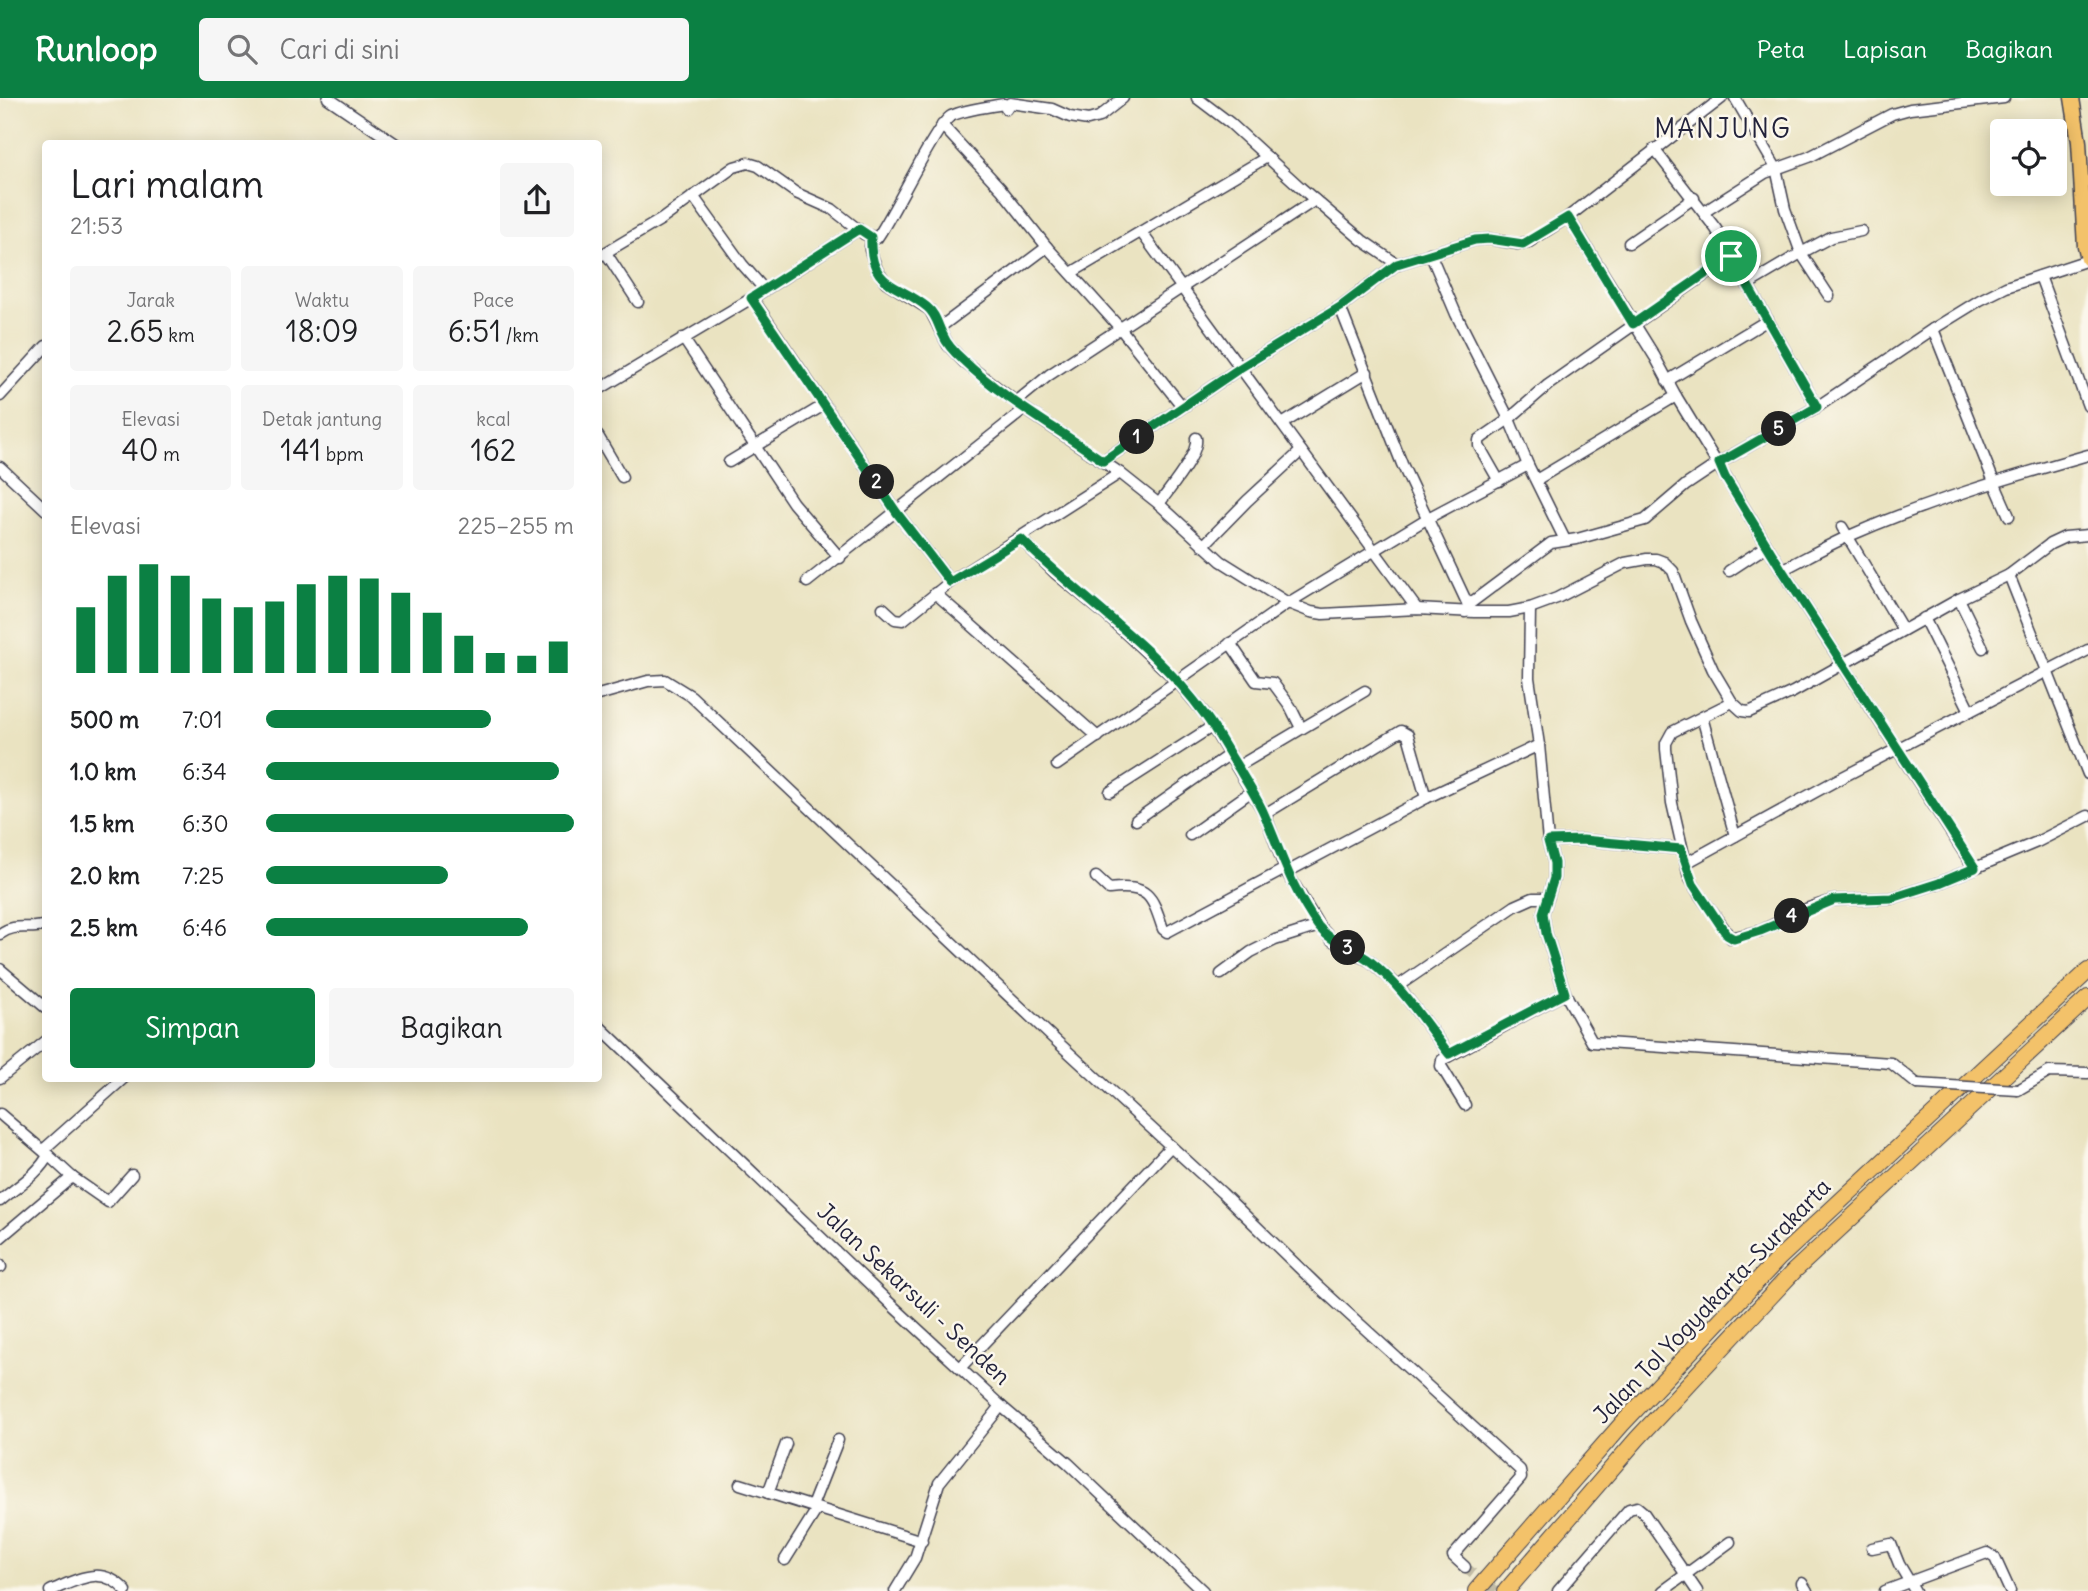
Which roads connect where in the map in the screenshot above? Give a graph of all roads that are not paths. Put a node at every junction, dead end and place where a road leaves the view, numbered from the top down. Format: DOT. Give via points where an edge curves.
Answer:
graph roads {
  1 [pos="328,98"];
  2 [pos="1123,98"];
  3 [pos="1197,98"];
  4 [pos="1722,98"];
  5 [pos="1735,98"];
  6 [pos="2004,98"];
  7 [pos="2072,98"];
  8 [pos="942,124"];
  9 [pos="390,140"];
  10 [pos="1654,149"];
  11 [pos="1268,157"];
  12 [pos="1776,168"];
  13 [pos="693,196"];
  14 [pos="2085,196"];
  15 [pos="1694,198"];
  16 [pos="1315,200"];
  17 [pos="1704,212"];
  18 [pos="1568,217"];
  19 [pos="859,229"];
  20 [pos="1861,231"];
  21 [pos="1140,232"];
  22 [pos="871,237"];
  23 [pos="1629,243"];
  24 [pos="1047,247"];
  25 [pos="1430,253"];
  26 [pos="1801,253"];
  27 [pos="602,255"];
  28 [pos="1731,256"];
  29 [pos="2088,259"];
  30 [pos="1397,264"];
  31 [pos="1071,273"];
  32 [pos="2040,276"];
  33 [pos="1747,285"];
  34 [pos="1181,288"];
  35 [pos="764,289"];
  36 [pos="1829,296"];
  37 [pos="751,298"];
  38 [pos="638,302"];
  39 [pos="1340,307"];
  40 [pos="1768,320"];
  41 [pos="1633,324"];
  42 [pos="939,328"];
  43 [pos="1120,328"];
  44 [pos="1933,329"];
  45 [pos="683,338"];
  46 [pos="42,350"];
  47 [pos="1240,368"];
  48 [pos="1367,372"];
  49 [pos="1667,381"];
  50 [pos="602,388"];
  51 [pos="0,396"];
  52 [pos="1676,396"];
  53 [pos="824,405"];
  54 [pos="1021,405"];
  55 [pos="1182,406"];
  56 [pos="2088,406"];
  57 [pos="1817,407"];
  58 [pos="1509,419"];
  59 [pos="1282,424"];
  60 [pos="1196,438"];
  61 [pos="602,443"];
  62 [pos="754,447"];
  63 [pos="1301,451"];
  64 [pos="2088,455"];
  65 [pos="729,461"];
  66 [pos="1103,461"];
  67 [pos="1719,463"];
  68 [pos="1528,465"];
  69 [pos="0,467"];
  70 [pos="1120,473"];
  71 [pos="622,477"];
  72 [pos="1536,480"];
  73 [pos="1499,481"];
  74 [pos="1994,482"];
  75 [pos="1159,504"];
  76 [pos="42,506"];
  77 [pos="897,513"];
  78 [pos="2009,516"];
  79 [pos="1428,518"];
  80 [pos="1845,532"];
  81 [pos="2088,535"];
  82 [pos="1021,539"];
  83 [pos="1565,540"];
  84 [pos="1203,546"];
  85 [pos="1767,546"];
  86 [pos="1376,551"];
  87 [pos="840,558"];
  88 [pos="1782,570"];
  89 [pos="1729,571"];
  90 [pos="2010,575"];
  91 [pos="807,582"];
  92 [pos="950,582"];
  93 [pos="935,593"];
  94 [pos="1959,599"];
  95 [pos="1288,603"];
  96 [pos="883,608"];
  97 [pos="1467,608"];
  98 [pos="1530,608"];
  99 [pos="1418,609"];
  100 [pos="1924,618"];
  101 [pos="1903,630"];
  102 [pos="1230,643"];
  103 [pos="1983,648"];
  104 [pos="2088,650"];
  105 [pos="1843,665"];
  106 [pos="2049,672"];
  107 [pos="1177,681"];
  108 [pos="1365,691"];
  109 [pos="602,694"];
  110 [pos="1732,702"];
  111 [pos="1970,712"];
  112 [pos="1702,717"];
  113 [pos="1213,726"];
  114 [pos="1301,728"];
  115 [pos="1098,737"];
  116 [pos="1539,745"];
  117 [pos="2083,746"];
  118 [pos="1897,749"];
  119 [pos="1230,754"];
  120 [pos="1057,765"];
  121 [pos="1237,767"];
  122 [pos="2088,774"];
  123 [pos="1252,791"];
  124 [pos="1110,792"];
  125 [pos="1426,798"];
  126 [pos="1265,814"];
  127 [pos="2088,816"];
  128 [pos="1136,820"];
  129 [pos="1190,835"];
  130 [pos="1735,836"];
  131 [pos="1548,841"];
  132 [pos="1681,849"];
  133 [pos="1686,863"];
  134 [pos="1975,868"];
  135 [pos="1286,871"];
  136 [pos="1096,877"];
  137 [pos="1548,898"];
  138 [pos="42,926"];
  139 [pos="1319,926"];
  140 [pos="0,934"];
  141 [pos="0,969"];
  142 [pos="2088,971"];
  143 [pos="1221,974"];
  144 [pos="1398,986"];
  145 [pos="1565,993"];
  146 [pos="2088,998"];
  147 [pos="42,1005"];
  148 [pos="602,1029"];
  149 [pos="42,1044"];
  150 [pos="1449,1054"];
  151 [pos="2088,1073"];
  152 [pos="0,1078"];
  153 [pos="120,1082"];
  154 [pos="1465,1105"];
  155 [pos="0,1114"];
  156 [pos="1171,1146"];
  157 [pos="46,1153"];
  158 [pos="132,1175"];
  159 [pos="72,1177"];
  160 [pos="0,1201"];
  161 [pos="0,1238"];
  162 [pos="961,1367"];
  163 [pos="1001,1406"];
  164 [pos="838,1440"];
  165 [pos="786,1444"];
  166 [pos="740,1484"];
  167 [pos="768,1493"];
  168 [pos="814,1508"];
  169 [pos="922,1541"];
  170 [pos="1730,1542"];
  171 [pos="1872,1548"];
  172 [pos="785,1560"];
  173 [pos="1465,1567"];
  174 [pos="1685,1573"];
  175 [pos="1912,1586"];
  176 [pos="1478,1588"];
  177 [pos="50,1591"];
  178 [pos="126,1591"];
  179 [pos="895,1591"];
  180 [pos="1203,1591"];
  181 [pos="1506,1591"];
  182 [pos="1558,1591"];
  183 [pos="1663,1591"];
  184 [pos="1697,1591"];
  185 [pos="1885,1591"];
  186 [pos="2010,1591"];
  1 -- 9 [label="street"];
  2 -- 8 [label="street" via="1088,120 1010,103 1006,109 1004,104 957,114"];
  3 -- 11 [label="street"];
  4 -- 10 [label="street"];
  5 -- 12 [label="street"];
  6 -- 12 [label="street" via="1892,114 1809,157"];
  7 -- 14 [label="main road"];
  8 -- 22 [label="street" via="881,233"];
  8 -- 24 [label="street"];
  10 -- 15 [label="street"];
  10 -- 18 [label="street"];
  11 -- 16 [label="street"];
  11 -- 21 [label="street"];
  12 -- 17 [label="street"];
  12 -- 26 [label="street"];
  13 -- 19 [label="street" via="734,167 748,163"];
  13 -- 27 [label="street"];
  13 -- 35 [label="street"];
  14 -- 29 [label="main road"];
  15 -- 17 [label="street"];
  15 -- 23 [label="street"];
  16 -- 30 [label="street"];
  16 -- 34 [label="street"];
  17 -- 28 [label="street"];
  18 -- 25 [label="street" via="1523,244 1482,239"];
  18 -- 41 [label="street"];
  19 -- 22 [label="street"];
  19 -- 35 [label="street"];
  20 -- 26 [label="street" via="1831,237"];
  21 -- 31 [label="street"];
  21 -- 34 [label="street"];
  22 -- 42 [label="street" via="877,270 886,282 926,306"];
  24 -- 31 [label="street"];
  24 -- 42 [label="street"];
  25 -- 30 [label="street"];
  25 -- 58 [label="street"];
  26 -- 33 [label="street"];
  26 -- 36 [label="street"];
  27 -- 38 [label="street"];
  28 -- 33 [label="street"];
  28 -- 41 [label="street"];
  29 -- 32 [label="street"];
  30 -- 39 [label="street"];
  31 -- 43 [label="street"];
  32 -- 44 [label="street" via="1993,293"];
  32 -- 56 [label="street"];
  33 -- 40 [label="street"];
  34 -- 43 [label="street"];
  34 -- 47 [label="street"];
  35 -- 37 [label="street"];
  37 -- 45 [label="street"];
  37 -- 53 [label="street"];
  39 -- 47 [label="street"];
  39 -- 48 [label="street"];
  40 -- 49 [label="street"];
  40 -- 57 [label="street"];
  41 -- 49 [label="street"];
  41 -- 58 [label="street"];
  42 -- 54 [label="street" via="964,362"];
  43 -- 54 [label="street" via="1049,375"];
  43 -- 55 [label="street"];
  44 -- 57 [label="street"];
  44 -- 74 [label="street"];
  45 -- 50 [label="street"];
  45 -- 62 [label="street"];
  46 -- 51 [label="street"];
  47 -- 55 [label="street"];
  47 -- 59 [label="street"];
  48 -- 59 [label="street"];
  48 -- 79 [label="street"];
  49 -- 52 [label="street"];
  52 -- 67 [label="street"];
  52 -- 72 [label="street"];
  53 -- 62 [label="street"];
  53 -- 77 [label="street"];
  54 -- 66 [label="street"];
  54 -- 77 [label="street"];
  55 -- 66 [label="street"];
  57 -- 67 [label="street"];
  58 -- 68 [label="street"];
  58 -- 73 [label="street" via="1478,443"];
  59 -- 63 [label="street"];
  60 -- 75 [label="street" via="1192,456"];
  61 -- 71 [label="street"];
  62 -- 65 [label="street"];
  62 -- 87 [label="street"];
  63 -- 84 [label="street"];
  63 -- 86 [label="street"];
  64 -- 74 [label="street"];
  66 -- 70 [label="street"];
  67 -- 83 [label="street" via="1645,520"];
  67 -- 85 [label="street"];
  68 -- 72 [label="street"];
  68 -- 73 [label="street"];
  69 -- 76 [label="street"];
  70 -- 75 [label="street"];
  70 -- 82 [label="street"];
  72 -- 83 [label="street"];
  73 -- 79 [label="street"];
  74 -- 78 [label="street"];
  74 -- 80 [label="street"];
  75 -- 84 [label="street"];
  77 -- 87 [label="street"];
  77 -- 92 [label="street"];
  79 -- 86 [label="street"];
  79 -- 97 [label="street"];
  80 -- 88 [label="street"];
  80 -- 101 [label="street"];
  81 -- 90 [label="street" via="2050,544"];
  82 -- 92 [label="street"];
  82 -- 107 [label="street"];
  83 -- 97 [label="street" via="1544,547"];
  84 -- 95 [label="street"];
  85 -- 88 [label="street"];
  85 -- 89 [label="street"];
  86 -- 95 [label="street"];
  86 -- 99 [label="street"];
  87 -- 91 [label="street"];
  88 -- 105 [label="street"];
  90 -- 94 [label="street"];
  90 -- 106 [label="street"];
  92 -- 93 [label="street"];
  93 -- 96 [label="street" via="901,621"];
  93 -- 115 [label="street"];
  94 -- 100 [label="street"];
  94 -- 103 [label="street"];
  95 -- 99 [label="street" via="1323,614"];
  95 -- 102 [label="street"];
  97 -- 98 [label="street" via="1495,612"];
  97 -- 99 [label="street"];
  98 -- 110 [label="street" via="1625,563 1664,562 1677,579 1705,656"];
  98 -- 116 [label="street" via="1529,678"];
  100 -- 101 [label="street"];
  100 -- 111 [label="street"];
  101 -- 105 [label="street"];
  102 -- 107 [label="street"];
  102 -- 114 [label="street" via="1256,681 1273,683"];
  104 -- 106 [label="street"];
  105 -- 110 [label="street" via="1749,712"];
  105 -- 118 [label="street"];
  106 -- 111 [label="street"];
  106 -- 117 [label="street"];
  107 -- 113 [label="street"];
  107 -- 115 [label="street"];
  108 -- 114 [label="street"];
  109 -- 156 [label="street" via="665,680 691,696"];
  110 -- 112 [label="street"];
  111 -- 118 [label="street"];
  112 -- 130 [label="street"];
  112 -- 132 [label="street" via="1672,732 1666,743"];
  113 -- 119 [label="street"];
  113 -- 124 [label="street"];
  114 -- 121 [label="street"];
  115 -- 120 [label="street"];
  116 -- 125 [label="street"];
  116 -- 131 [label="street"];
  117 -- 122 [label="street"];
  118 -- 130 [label="street"];
  118 -- 134 [label="street"];
  119 -- 121 [label="street"];
  119 -- 128 [label="street"];
  121 -- 123 [label="street"];
  123 -- 126 [label="street"];
  123 -- 129 [label="street"];
  125 -- 126 [label="street" via="1408,735 1401,731"];
  125 -- 135 [label="street"];
  126 -- 135 [label="street"];
  127 -- 134 [label="street"];
  130 -- 133 [label="street"];
  131 -- 132 [label="street"];
  131 -- 137 [label="street" via="1554,863"];
  132 -- 133 [label="street"];
  133 -- 134 [label="street" via="1699,894 1734,939 1834,900 1892,898"];
  135 -- 136 [label="street" via="1167,932 1150,897 1130,887 1109,889"];
  135 -- 139 [label="street"];
  137 -- 144 [label="street" via="1521,903"];
  137 -- 145 [label="street" via="1543,913 1546,933"];
  138 -- 140 [label="street" via="17,926"];
  139 -- 143 [label="street" via="1268,943"];
  139 -- 144 [label="street"];
  141 -- 147 [label="street"];
  142 -- 176 [label="highway, Jalan Tol Yogyakarta–Surakarta" via="1778,1259 1622,1424"];
  144 -- 150 [label="street"];
  145 -- 150 [label="street"];
  145 -- 151 [label="street, bridge" via="1592,1042 1891,1063 1917,1084 2018,1090 2050,1072"];
  146 -- 181 [label="highway, Jalan Tol Yogyakarta–Surakarta" via="1794,1271 1637,1438"];
  148 -- 162 [label="street, Jalan Sekarsuli - Senden"];
  149 -- 152 [label="street"];
  150 -- 154 [label="street" via="1441,1066"];
  153 -- 157 [label="street"];
  155 -- 157 [label="street"];
  156 -- 162 [label="street"];
  156 -- 173 [label="street" via="1520,1470 1521,1478 1453,1556"];
  157 -- 159 [label="street"];
  157 -- 160 [label="street" via="48,1159"];
  158 -- 159 [label="street" via="108,1202"];
  159 -- 161 [label="street"];
  162 -- 163 [label="street, Jalan Sekarsuli - Senden"];
  163 -- 169 [label="street" via="945,1473"];
  163 -- 180 [label="street, Jalan Sekarsuli - Senden"];
  164 -- 168 [label="street"];
  165 -- 167 [label="street"];
  166 -- 167 [label="street"];
  167 -- 168 [label="street"];
  168 -- 169 [label="street"];
  168 -- 172 [label="street"];
  169 -- 179 [label="street"];
  170 -- 174 [label="street"];
  171 -- 175 [label="street" via="1892,1544"];
  174 -- 182 [label="street" via="1637,1507 1629,1509"];
  174 -- 183 [label="street"];
  174 -- 184 [label="street"];
  175 -- 185 [label="street"];
  175 -- 186 [label="street" via="1987,1553 1995,1558"];
  177 -- 178 [label="street" via="97,1575 114,1579"];
}
